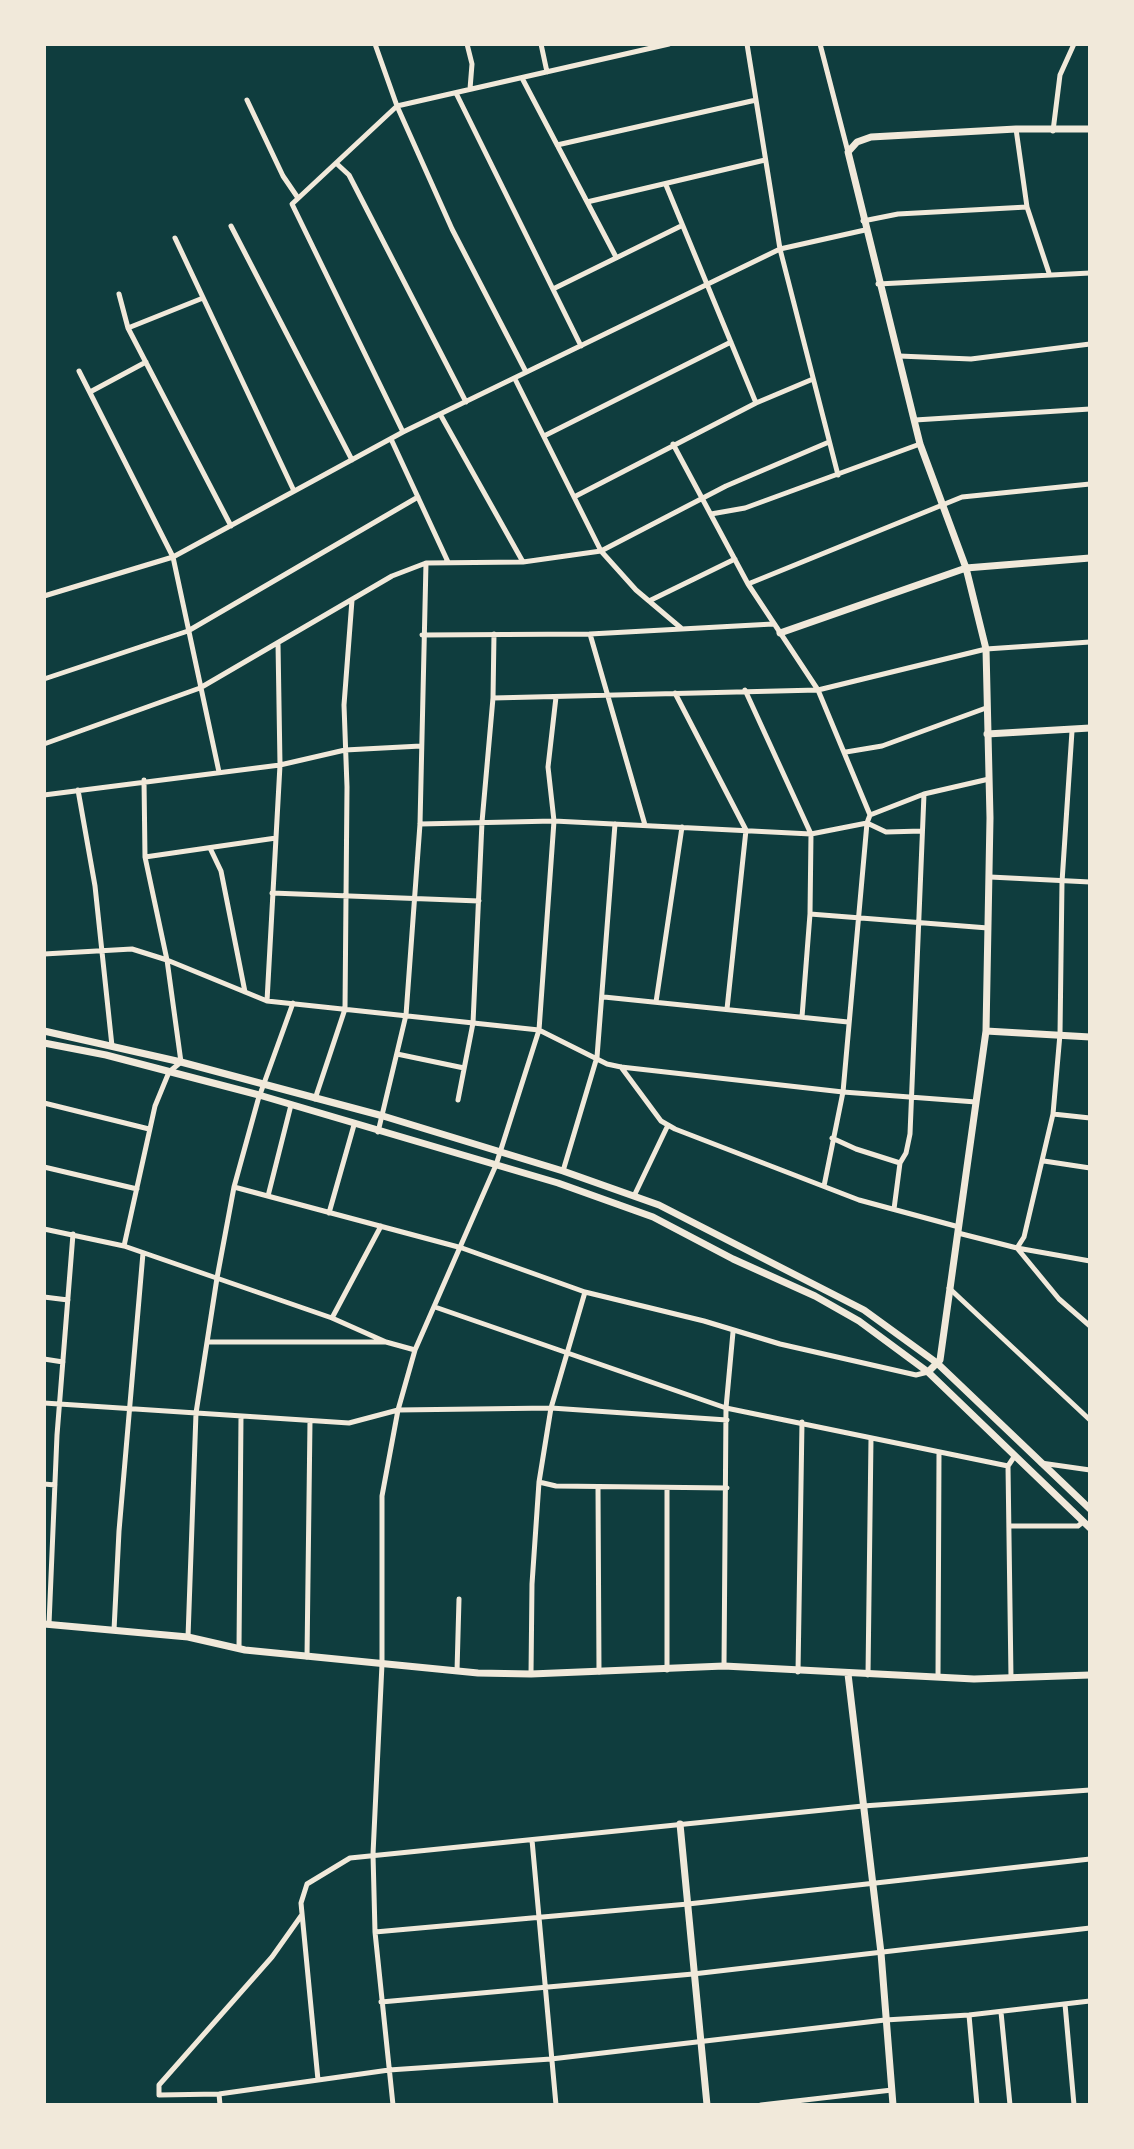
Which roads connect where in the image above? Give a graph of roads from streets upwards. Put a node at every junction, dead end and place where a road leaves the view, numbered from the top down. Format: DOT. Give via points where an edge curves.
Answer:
graph roads {
  1 [pos="375,44"];
  2 [pos="467,44"];
  3 [pos="541,44"];
  4 [pos="625,44"];
  5 [pos="669,44"];
  6 [pos="747,44"];
  7 [pos="820,44"];
  8 [pos="1074,44"];
  9 [pos="628,52"];
  10 [pos="547,72"];
  11 [pos="522,78"];
  12 [pos="470,89"];
  13 [pos="456,93"];
  14 [pos="247,100"];
  15 [pos="756,100"];
  16 [pos="397,106"];
  17 [pos="1016,129"];
  18 [pos="1090,129"];
  19 [pos="1053,131"];
  20 [pos="557,145"];
  21 [pos="848,152"];
  22 [pos="765,160"];
  23 [pos="336,163"];
  24 [pos="666,185"];
  25 [pos="298,198"];
  26 [pos="587,202"];
  27 [pos="1027,207"];
  28 [pos="863,221"];
  29 [pos="231,226"];
  30 [pos="681,226"];
  31 [pos="865,230"];
  32 [pos="175,239"];
  33 [pos="780,249"];
  34 [pos="616,257"];
  35 [pos="1048,273"];
  36 [pos="1090,273"];
  37 [pos="878,284"];
  38 [pos="707,285"];
  39 [pos="553,289"];
  40 [pos="119,294"];
  41 [pos="203,298"];
  42 [pos="128,328"];
  43 [pos="731,342"];
  44 [pos="1090,344"];
  45 [pos="581,345"];
  46 [pos="899,356"];
  47 [pos="146,362"];
  48 [pos="79,371"];
  49 [pos="526,372"];
  50 [pos="515,379"];
  51 [pos="813,379"];
  52 [pos="90,392"];
  53 [pos="466,402"];
  54 [pos="756,402"];
  55 [pos="1090,409"];
  56 [pos="440,414"];
  57 [pos="915,420"];
  58 [pos="403,432"];
  59 [pos="544,436"];
  60 [pos="391,439"];
  61 [pos="829,442"];
  62 [pos="673,444"];
  63 [pos="920,444"];
  64 [pos="352,460"];
  65 [pos="838,475"];
  66 [pos="1090,484"];
  67 [pos="294,491"];
  68 [pos="418,497"];
  69 [pos="574,497"];
  70 [pos="702,501"];
  71 [pos="943,506"];
  72 [pos="711,514"];
  73 [pos="231,526"];
  74 [pos="601,551"];
  75 [pos="173,557"];
  76 [pos="1090,558"];
  77 [pos="735,559"];
  78 [pos="449,562"];
  79 [pos="523,562"];
  80 [pos="426,563"];
  81 [pos="966,568"];
  82 [pos="748,584"];
  83 [pos="44,596"];
  84 [pos="352,600"];
  85 [pos="649,601"];
  86 [pos="773,624"];
  87 [pos="681,628"];
  88 [pos="188,631"];
  89 [pos="494,634"];
  90 [pos="590,634"];
  91 [pos="780,634"];
  92 [pos="422,635"];
  93 [pos="1090,642"];
  94 [pos="278,643"];
  95 [pos="986,649"];
  96 [pos="44,678"];
  97 [pos="200,688"];
  98 [pos="745,690"];
  99 [pos="818,690"];
  100 [pos="675,693"];
  101 [pos="606,696"];
  102 [pos="556,697"];
  103 [pos="494,698"];
  104 [pos="986,708"];
  105 [pos="1090,728"];
  106 [pos="1072,731"];
  107 [pos="987,734"];
  108 [pos="44,744"];
  109 [pos="421,746"];
  110 [pos="345,750"];
  111 [pos="846,752"];
  112 [pos="280,765"];
  113 [pos="219,772"];
  114 [pos="989,779"];
  115 [pos="144,780"];
  116 [pos="78,790"];
  117 [pos="924,794"];
  118 [pos="44,795"];
  119 [pos="870,815"];
  120 [pos="554,821"];
  121 [pos="482,822"];
  122 [pos="867,823"];
  123 [pos="420,824"];
  124 [pos="615,824"];
  125 [pos="645,825"];
  126 [pos="682,827"];
  127 [pos="746,831"];
  128 [pos="922,831"];
  129 [pos="811,834"];
  130 [pos="276,838"];
  131 [pos="209,848"];
  132 [pos="145,857"];
  133 [pos="990,877"];
  134 [pos="1062,882"];
  135 [pos="1090,882"];
  136 [pos="272,893"];
  137 [pos="346,895"];
  138 [pos="416,900"];
  139 [pos="479,901"];
  140 [pos="810,914"];
  141 [pos="858,918"];
  142 [pos="920,923"];
  143 [pos="988,928"];
  144 [pos="101,951"];
  145 [pos="44,954"];
  146 [pos="167,960"];
  147 [pos="245,992"];
  148 [pos="604,997"];
  149 [pos="267,1001"];
  150 [pos="656,1002"];
  151 [pos="293,1003"];
  152 [pos="345,1009"];
  153 [pos="727,1009"];
  154 [pos="406,1015"];
  155 [pos="802,1017"];
  156 [pos="848,1022"];
  157 [pos="473,1023"];
  158 [pos="539,1030"];
  159 [pos="44,1031"];
  160 [pos="986,1031"];
  161 [pos="1060,1034"];
  162 [pos="1090,1037"];
  163 [pos="44,1043"];
  164 [pos="112,1046"];
  165 [pos="397,1054"];
  166 [pos="597,1057"];
  167 [pos="181,1062"];
  168 [pos="621,1067"];
  169 [pos="464,1068"];
  170 [pos="169,1072"];
  171 [pos="263,1086"];
  172 [pos="843,1092"];
  173 [pos="259,1096"];
  174 [pos="912,1096"];
  175 [pos="315,1099"];
  176 [pos="458,1101"];
  177 [pos="976,1102"];
  178 [pos="44,1103"];
  179 [pos="291,1105"];
  180 [pos="1053,1114"];
  181 [pos="383,1116"];
  182 [pos="1090,1118"];
  183 [pos="354,1125"];
  184 [pos="668,1125"];
  185 [pos="149,1129"];
  186 [pos="378,1132"];
  187 [pos="832,1138"];
  188 [pos="500,1151"];
  189 [pos="1044,1161"];
  190 [pos="900,1163"];
  191 [pos="496,1165"];
  192 [pos="44,1167"];
  193 [pos="1090,1168"];
  194 [pos="564,1171"];
  195 [pos="824,1186"];
  196 [pos="234,1187"];
  197 [pos="137,1189"];
  198 [pos="268,1196"];
  199 [pos="634,1196"];
  200 [pos="894,1209"];
  201 [pos="329,1213"];
  202 [pos="381,1226"];
  203 [pos="44,1229"];
  204 [pos="959,1230"];
  205 [pos="73,1234"];
  206 [pos="124,1246"];
  207 [pos="462,1248"];
  208 [pos="1017,1248"];
  209 [pos="143,1252"];
  210 [pos="1090,1261"];
  211 [pos="217,1278"];
  212 [pos="949,1288"];
  213 [pos="585,1292"];
  214 [pos="44,1297"];
  215 [pos="68,1300"];
  216 [pos="435,1307"];
  217 [pos="332,1318"];
  218 [pos="1090,1326"];
  219 [pos="733,1332"];
  220 [pos="207,1342"];
  221 [pos="386,1342"];
  222 [pos="415,1350"];
  223 [pos="569,1352"];
  224 [pos="44,1359"];
  225 [pos="63,1362"];
  226 [pos="937,1363"];
  227 [pos="928,1372"];
  228 [pos="44,1404"];
  229 [pos="60,1405"];
  230 [pos="551,1408"];
  231 [pos="726,1408"];
  232 [pos="129,1409"];
  233 [pos="398,1410"];
  234 [pos="196,1413"];
  235 [pos="241,1416"];
  236 [pos="727,1420"];
  237 [pos="1090,1420"];
  238 [pos="310,1421"];
  239 [pos="802,1422"];
  240 [pos="871,1438"];
  241 [pos="939,1452"];
  242 [pos="1014,1457"];
  243 [pos="1039,1463"];
  244 [pos="1008,1465"];
  245 [pos="1090,1470"];
  246 [pos="539,1482"];
  247 [pos="44,1484"];
  248 [pos="55,1485"];
  249 [pos="598,1487"];
  250 [pos="667,1488"];
  251 [pos="727,1488"];
  252 [pos="1090,1509"];
  253 [pos="1083,1522"];
  254 [pos="1009,1526"];
  255 [pos="1090,1528"];
  256 [pos="44,1554"];
  257 [pos="52,1555"];
  258 [pos="459,1599"];
  259 [pos="47,1624"];
  260 [pos="114,1630"];
  261 [pos="188,1637"];
  262 [pos="239,1648"];
  263 [pos="307,1657"];
  264 [pos="382,1664"];
  265 [pos="724,1666"];
  266 [pos="667,1670"];
  267 [pos="457,1671"];
  268 [pos="599,1672"];
  269 [pos="799,1672"];
  270 [pos="531,1674"];
  271 [pos="848,1674"];
  272 [pos="867,1675"];
  273 [pos="1090,1675"];
  274 [pos="938,1677"];
  275 [pos="1011,1678"];
  276 [pos="1090,1790"];
  277 [pos="863,1805"];
  278 [pos="680,1824"];
  279 [pos="532,1840"];
  280 [pos="373,1854"];
  281 [pos="1090,1859"];
  282 [pos="872,1883"];
  283 [pos="688,1904"];
  284 [pos="301,1916"];
  285 [pos="538,1919"];
  286 [pos="1090,1928"];
  287 [pos="375,1932"];
  288 [pos="881,1953"];
  289 [pos="693,1974"];
  290 [pos="544,1988"];
  291 [pos="1090,2001"];
  292 [pos="381,2002"];
  293 [pos="1065,2004"];
  294 [pos="1001,2012"];
  295 [pos="970,2015"];
  296 [pos="885,2020"];
  297 [pos="700,2043"];
  298 [pos="551,2059"];
  299 [pos="389,2070"];
  300 [pos="318,2080"];
  301 [pos="892,2090"];
  302 [pos="219,2094"];
  303 [pos="220,2105"];
  304 [pos="393,2105"];
  305 [pos="556,2105"];
  306 [pos="707,2105"];
  307 [pos="761,2105"];
  308 [pos="893,2105"];
  309 [pos="977,2105"];
  310 [pos="1010,2105"];
  311 [pos="1073,2105"];
  1 -- 16 [label="street"];
  2 -- 12 [label="street" via="472,64"];
  3 -- 10 [label="street"];
  4 -- 9 [label="street"];
  5 -- 9 [label="street"];
  6 -- 15 [label="street"];
  7 -- 21 [label="street"];
  8 -- 19 [label="street" via="1060,75"];
  9 -- 10 [label="street"];
  10 -- 11 [label="street"];
  11 -- 12 [label="street"];
  11 -- 20 [label="street"];
  12 -- 13 [label="street"];
  13 -- 16 [label="street"];
  13 -- 39 [label="street"];
  14 -- 25 [label="street"];
  15 -- 20 [label="street"];
  15 -- 22 [label="street"];
  16 -- 23 [label="street"];
  16 -- 49 [label="street" via="452,229"];
  17 -- 19 [label="street"];
  17 -- 21 [label="street" via="871,137"];
  17 -- 27 [label="street"];
  18 -- 19 [label="street"];
  20 -- 26 [label="street"];
  21 -- 28 [label="street"];
  22 -- 24 [label="street"];
  22 -- 33 [label="street"];
  23 -- 25 [label="street"];
  23 -- 53 [label="street" via="349,175"];
  24 -- 26 [label="street"];
  24 -- 30 [label="street"];
  25 -- 58 [label="street" via="292,204"];
  26 -- 34 [label="street"];
  27 -- 28 [label="street" via="898,214"];
  27 -- 35 [label="street"];
  28 -- 31 [label="street"];
  29 -- 64 [label="street"];
  30 -- 34 [label="street"];
  30 -- 38 [label="street"];
  31 -- 33 [label="street"];
  31 -- 37 [label="street"];
  32 -- 41 [label="street"];
  33 -- 38 [label="street"];
  33 -- 51 [label="street"];
  34 -- 39 [label="street"];
  35 -- 36 [label="street"];
  35 -- 37 [label="street"];
  37 -- 46 [label="street"];
  38 -- 43 [label="street"];
  38 -- 45 [label="street"];
  39 -- 45 [label="street"];
  40 -- 42 [label="street"];
  41 -- 42 [label="street"];
  41 -- 67 [label="street"];
  42 -- 47 [label="street"];
  43 -- 54 [label="street"];
  43 -- 59 [label="street"];
  44 -- 46 [label="street" via="971,359"];
  45 -- 49 [label="street"];
  46 -- 57 [label="street"];
  47 -- 52 [label="street"];
  47 -- 73 [label="street"];
  48 -- 52 [label="street"];
  49 -- 50 [label="street"];
  50 -- 53 [label="street"];
  50 -- 59 [label="street"];
  51 -- 54 [label="street"];
  51 -- 61 [label="street"];
  52 -- 75 [label="street"];
  53 -- 56 [label="street"];
  54 -- 62 [label="street"];
  55 -- 57 [label="street"];
  56 -- 58 [label="street"];
  56 -- 79 [label="street"];
  57 -- 63 [label="street"];
  58 -- 60 [label="street"];
  59 -- 69 [label="street"];
  60 -- 64 [label="street"];
  60 -- 68 [label="street"];
  61 -- 65 [label="street"];
  61 -- 70 [label="street"];
  62 -- 69 [label="street"];
  62 -- 70 [label="street"];
  63 -- 65 [label="street"];
  63 -- 71 [label="street"];
  64 -- 67 [label="street"];
  65 -- 72 [label="street" via="745,508"];
  66 -- 71 [label="street" via="962,497"];
  67 -- 73 [label="street"];
  68 -- 78 [label="street"];
  68 -- 88 [label="street"];
  69 -- 74 [label="street"];
  70 -- 72 [label="street"];
  70 -- 74 [label="street"];
  71 -- 81 [label="street"];
  71 -- 82 [label="street"];
  72 -- 77 [label="street"];
  73 -- 75 [label="street"];
  74 -- 79 [label="street"];
  74 -- 85 [label="street"];
  75 -- 83 [label="street"];
  75 -- 88 [label="street"];
  76 -- 81 [label="street"];
  77 -- 82 [label="street"];
  77 -- 85 [label="street"];
  78 -- 79 [label="street"];
  78 -- 80 [label="street"];
  80 -- 84 [label="street"];
  80 -- 92 [label="street"];
  81 -- 91 [label="street"];
  81 -- 95 [label="street"];
  82 -- 86 [label="street"];
  84 -- 94 [label="street"];
  84 -- 110 [label="street"];
  85 -- 87 [label="street"];
  86 -- 87 [label="street"];
  86 -- 91 [label="street"];
  87 -- 90 [label="street"];
  88 -- 96 [label="street"];
  88 -- 97 [label="street"];
  89 -- 90 [label="street"];
  89 -- 92 [label="street"];
  89 -- 103 [label="street"];
  90 -- 101 [label="street"];
  91 -- 99 [label="street"];
  92 -- 109 [label="street"];
  93 -- 95 [label="street"];
  94 -- 97 [label="street"];
  94 -- 112 [label="street"];
  95 -- 99 [label="street"];
  95 -- 104 [label="street"];
  97 -- 108 [label="street"];
  97 -- 113 [label="street"];
  98 -- 99 [label="street"];
  98 -- 100 [label="street"];
  98 -- 129 [label="street"];
  99 -- 111 [label="street"];
  100 -- 101 [label="street"];
  100 -- 127 [label="street"];
  101 -- 102 [label="street"];
  101 -- 125 [label="street"];
  102 -- 103 [label="street"];
  102 -- 120 [label="street" via="548,767"];
  103 -- 121 [label="street"];
  104 -- 107 [label="street"];
  104 -- 111 [label="street" via="881,746"];
  105 -- 106 [label="street"];
  106 -- 107 [label="street"];
  106 -- 134 [label="street"];
  107 -- 114 [label="street"];
  109 -- 110 [label="street"];
  109 -- 123 [label="street"];
  110 -- 112 [label="street"];
  110 -- 137 [label="street"];
  111 -- 119 [label="street"];
  112 -- 113 [label="street"];
  112 -- 130 [label="street"];
  113 -- 115 [label="street"];
  114 -- 117 [label="street"];
  114 -- 133 [label="street"];
  115 -- 116 [label="street"];
  115 -- 132 [label="street"];
  116 -- 118 [label="street"];
  116 -- 144 [label="street"];
  117 -- 119 [label="street"];
  117 -- 128 [label="street"];
  119 -- 122 [label="street"];
  120 -- 121 [label="street"];
  120 -- 124 [label="street"];
  120 -- 158 [label="street"];
  121 -- 123 [label="street"];
  121 -- 139 [label="street"];
  122 -- 128 [label="street" via="886,832"];
  122 -- 129 [label="street"];
  122 -- 141 [label="street"];
  123 -- 138 [label="street"];
  124 -- 125 [label="street"];
  124 -- 148 [label="street"];
  125 -- 126 [label="street"];
  126 -- 127 [label="street"];
  126 -- 150 [label="street"];
  127 -- 129 [label="street"];
  127 -- 153 [label="street"];
  128 -- 142 [label="street"];
  129 -- 140 [label="street"];
  130 -- 131 [label="street"];
  130 -- 136 [label="street"];
  131 -- 132 [label="street"];
  131 -- 147 [label="street" via="221,871"];
  132 -- 146 [label="street"];
  133 -- 134 [label="street"];
  133 -- 143 [label="street"];
  134 -- 135 [label="street"];
  134 -- 161 [label="street"];
  136 -- 137 [label="street"];
  136 -- 149 [label="street"];
  137 -- 138 [label="street"];
  137 -- 152 [label="street"];
  138 -- 139 [label="street"];
  138 -- 154 [label="street"];
  139 -- 157 [label="street"];
  140 -- 141 [label="street"];
  140 -- 155 [label="street"];
  141 -- 142 [label="street"];
  141 -- 156 [label="street"];
  142 -- 143 [label="street"];
  142 -- 174 [label="street"];
  143 -- 160 [label="street"];
  144 -- 145 [label="street"];
  144 -- 146 [label="street" via="132,949"];
  144 -- 164 [label="street"];
  146 -- 147 [label="street"];
  146 -- 167 [label="street"];
  147 -- 149 [label="street"];
  148 -- 150 [label="street"];
  148 -- 166 [label="street"];
  149 -- 151 [label="street"];
  150 -- 153 [label="street"];
  151 -- 152 [label="street"];
  151 -- 171 [label="street"];
  152 -- 154 [label="street"];
  152 -- 175 [label="street"];
  153 -- 155 [label="street"];
  154 -- 157 [label="street"];
  154 -- 165 [label="street"];
  155 -- 156 [label="street"];
  156 -- 172 [label="street"];
  157 -- 158 [label="street"];
  157 -- 169 [label="street"];
  158 -- 166 [label="street"];
  158 -- 188 [label="street"];
  159 -- 164 [label="street"];
  160 -- 161 [label="street"];
  160 -- 177 [label="street"];
  161 -- 162 [label="street"];
  161 -- 180 [label="street"];
  163 -- 170 [label="street"];
  164 -- 167 [label="street"];
  165 -- 169 [label="street"];
  165 -- 181 [label="street"];
  166 -- 168 [label="street"];
  166 -- 194 [label="street"];
  167 -- 170 [label="street"];
  167 -- 171 [label="street"];
  168 -- 172 [label="street"];
  168 -- 184 [label="street" via="646,1105"];
  169 -- 176 [label="street"];
  170 -- 173 [label="street"];
  170 -- 185 [label="street"];
  171 -- 173 [label="street"];
  171 -- 175 [label="street"];
  172 -- 174 [label="street"];
  172 -- 187 [label="street"];
  173 -- 179 [label="street"];
  173 -- 196 [label="street"];
  174 -- 177 [label="street"];
  174 -- 190 [label="street" via="910,1134"];
  175 -- 181 [label="street"];
  177 -- 204 [label="street"];
  178 -- 185 [label="street"];
  179 -- 183 [label="street"];
  179 -- 198 [label="street"];
  180 -- 182 [label="street"];
  180 -- 189 [label="street"];
  181 -- 186 [label="street"];
  181 -- 188 [label="street"];
  183 -- 186 [label="street"];
  183 -- 201 [label="street"];
  184 -- 195 [label="street"];
  184 -- 199 [label="street"];
  185 -- 197 [label="street"];
  186 -- 191 [label="street"];
  187 -- 190 [label="street"];
  187 -- 195 [label="street"];
  188 -- 191 [label="street"];
  188 -- 194 [label="street"];
  189 -- 193 [label="street"];
  189 -- 208 [label="street"];
  190 -- 200 [label="street"];
  191 -- 207 [label="street"];
  191 -- 227 [label="street" via="653,1217 815,1296 859,1321"];
  192 -- 197 [label="street"];
  194 -- 199 [label="street"];
  195 -- 200 [label="street"];
  196 -- 198 [label="street"];
  196 -- 211 [label="street"];
  197 -- 206 [label="street"];
  198 -- 201 [label="street"];
  199 -- 226 [label="street" via="864,1310"];
  200 -- 204 [label="street"];
  201 -- 202 [label="street"];
  202 -- 207 [label="street"];
  202 -- 217 [label="street"];
  203 -- 205 [label="street"];
  204 -- 208 [label="street"];
  204 -- 212 [label="street"];
  205 -- 206 [label="street"];
  205 -- 215 [label="street"];
  206 -- 209 [label="street"];
  207 -- 213 [label="street"];
  207 -- 216 [label="street"];
  208 -- 210 [label="street"];
  208 -- 218 [label="street" via="1059,1299"];
  209 -- 211 [label="street"];
  209 -- 232 [label="street"];
  211 -- 217 [label="street"];
  211 -- 220 [label="street"];
  212 -- 226 [label="street"];
  212 -- 237 [label="street"];
  213 -- 219 [label="street"];
  213 -- 223 [label="street"];
  214 -- 215 [label="street"];
  215 -- 225 [label="street"];
  216 -- 222 [label="street"];
  216 -- 223 [label="street"];
  217 -- 221 [label="street"];
  219 -- 227 [label="street" via="916,1375"];
  219 -- 231 [label="street"];
  220 -- 221 [label="street"];
  220 -- 234 [label="street"];
  221 -- 222 [label="street"];
  222 -- 233 [label="street"];
  223 -- 230 [label="street"];
  223 -- 231 [label="street"];
  224 -- 225 [label="street"];
  225 -- 229 [label="street"];
  226 -- 227 [label="street"];
  226 -- 243 [label="street"];
  227 -- 242 [label="street"];
  228 -- 229 [label="street"];
  229 -- 232 [label="street"];
  229 -- 248 [label="street"];
  230 -- 233 [label="street"];
  230 -- 236 [label="street"];
  230 -- 246 [label="street"];
  231 -- 236 [label="street"];
  231 -- 239 [label="street"];
  232 -- 234 [label="street"];
  232 -- 260 [label="street"];
  233 -- 238 [label="street" via="349,1423"];
  233 -- 264 [label="street" via="382,1496"];
  234 -- 235 [label="street"];
  234 -- 261 [label="street"];
  235 -- 238 [label="street"];
  235 -- 262 [label="street"];
  236 -- 251 [label="street"];
  238 -- 263 [label="street"];
  239 -- 240 [label="street"];
  239 -- 269 [label="street"];
  240 -- 241 [label="street"];
  240 -- 272 [label="street"];
  241 -- 244 [label="street"];
  241 -- 274 [label="street"];
  242 -- 244 [label="street"];
  242 -- 253 [label="street"];
  243 -- 245 [label="street"];
  243 -- 252 [label="street"];
  244 -- 254 [label="street"];
  246 -- 249 [label="street"];
  246 -- 270 [label="street"];
  247 -- 248 [label="street"];
  248 -- 257 [label="street"];
  249 -- 250 [label="street"];
  249 -- 268 [label="street"];
  250 -- 251 [label="street"];
  250 -- 266 [label="street"];
  251 -- 265 [label="street"];
  253 -- 254 [label="street" via="1078,1526"];
  253 -- 255 [label="street"];
  254 -- 275 [label="street"];
  256 -- 257 [label="street"];
  257 -- 259 [label="street"];
  258 -- 267 [label="street"];
  259 -- 260 [label="street"];
  260 -- 261 [label="street"];
  261 -- 262 [label="street"];
  262 -- 263 [label="street"];
  263 -- 264 [label="street"];
  264 -- 267 [label="street"];
  264 -- 280 [label="street"];
  265 -- 266 [label="street"];
  265 -- 269 [label="street"];
  266 -- 268 [label="street"];
  267 -- 270 [label="street"];
  268 -- 270 [label="street"];
  269 -- 271 [label="street"];
  271 -- 272 [label="street"];
  271 -- 277 [label="street"];
  272 -- 274 [label="street"];
  273 -- 275 [label="street"];
  274 -- 275 [label="street"];
  276 -- 277 [label="street"];
  277 -- 278 [label="street"];
  277 -- 282 [label="street"];
  278 -- 279 [label="street"];
  278 -- 283 [label="street"];
  279 -- 280 [label="street"];
  279 -- 285 [label="street"];
  280 -- 284 [label="street" via="350,1858 307,1884"];
  280 -- 287 [label="street"];
  281 -- 282 [label="street"];
  282 -- 283 [label="street"];
  282 -- 288 [label="street"];
  283 -- 285 [label="street"];
  283 -- 289 [label="street"];
  284 -- 300 [label="street"];
  284 -- 302 [label="street" via="272,1957 159,2085 159,2095 167,2097"];
  285 -- 287 [label="street"];
  285 -- 290 [label="street"];
  286 -- 288 [label="street"];
  287 -- 292 [label="street"];
  288 -- 289 [label="street"];
  288 -- 296 [label="street"];
  289 -- 290 [label="street"];
  289 -- 297 [label="street"];
  290 -- 292 [label="street"];
  290 -- 298 [label="street"];
  291 -- 293 [label="street"];
  292 -- 299 [label="street"];
  293 -- 294 [label="street"];
  293 -- 311 [label="street"];
  294 -- 295 [label="street"];
  294 -- 310 [label="street"];
  295 -- 296 [label="street"];
  295 -- 309 [label="street"];
  296 -- 297 [label="street"];
  296 -- 301 [label="street"];
  297 -- 298 [label="street"];
  297 -- 306 [label="street"];
  298 -- 299 [label="street"];
  298 -- 305 [label="street"];
  299 -- 300 [label="street"];
  299 -- 304 [label="street"];
  300 -- 302 [label="street"];
  301 -- 307 [label="street"];
  301 -- 308 [label="street"];
  302 -- 303 [label="street"];
}
